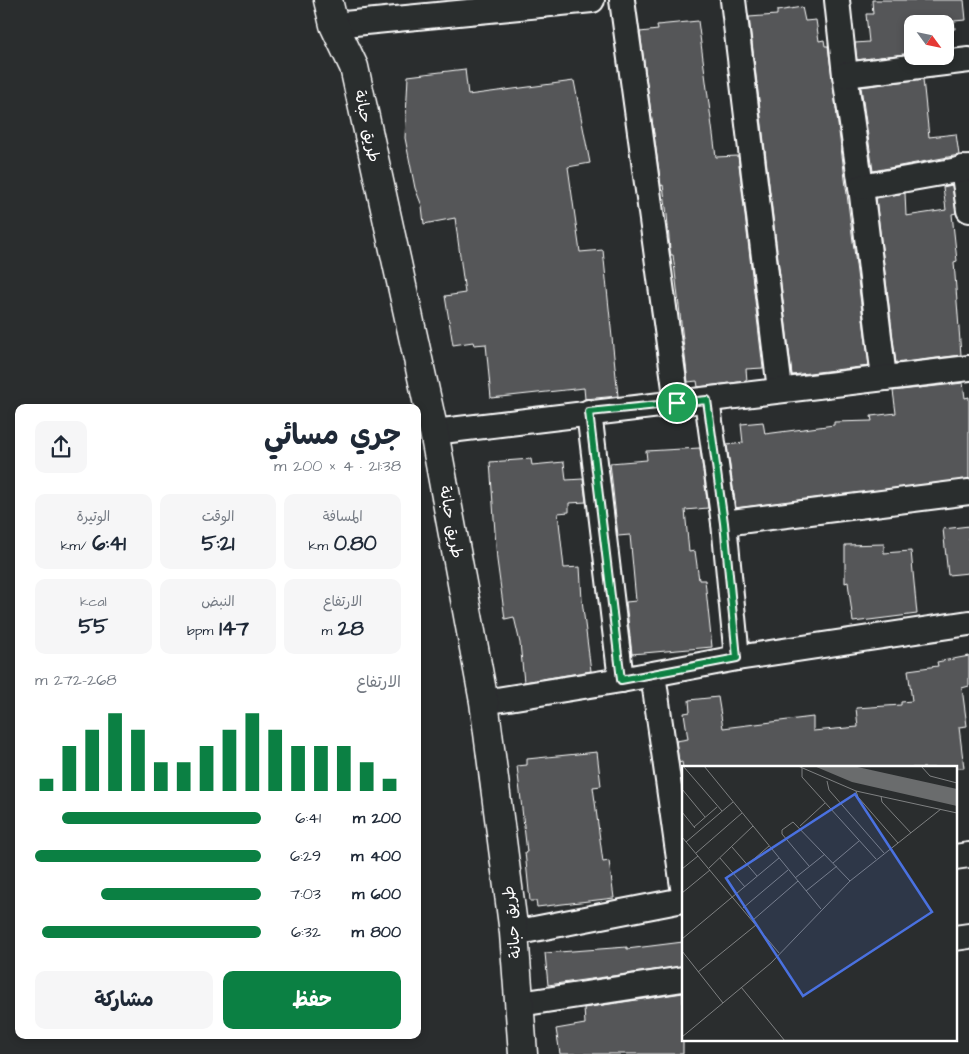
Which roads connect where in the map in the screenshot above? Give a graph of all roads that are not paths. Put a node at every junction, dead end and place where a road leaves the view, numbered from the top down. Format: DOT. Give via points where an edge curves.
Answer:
graph roads {
  1 [pos="588,0"];
  2 [pos="622,0"];
  3 [pos="733,0"];
  4 [pos="837,0"];
  5 [pos="331,12"];
  6 [pos="969,60"];
  7 [pos="845,75"];
  8 [pos="966,168"];
  9 [pos="861,187"];
  10 [pos="969,210"];
  11 [pos="969,368"];
  12 [pos="884,378"];
  13 [pos="780,390"];
  14 [pos="707,400"];
  15 [pos="677,403"];
  16 [pos="589,412"];
  17 [pos="434,432"];
  18 [pos="969,492"];
  19 [pos="724,523"];
  20 [pos="969,623"];
  21 [pos="737,658"];
  22 [pos="653,674"];
  23 [pos="621,680"];
  24 [pos="484,702"];
  25 [pos="969,855"];
  26 [pos="956,857"];
  27 [pos="682,879"];
  28 [pos="682,900"];
  29 [pos="514,933"];
  30 [pos="969,936"];
  31 [pos="956,938"];
  32 [pos="682,979"];
  33 [pos="520,1004"];
  34 [pos="523,1054"];
  1 -- 5 [label="street"];
  2 -- 15 [label="street"];
  3 -- 13 [label="street"];
  4 -- 7 [label="street"];
  5 -- 17 [label="street, طريق حبانة" via="354,67"];
  6 -- 7 [label="street"];
  7 -- 9 [label="street"];
  8 -- 9 [label="street"];
  8 -- 10 [label="street"];
  9 -- 12 [label="street"];
  11 -- 12 [label="street"];
  12 -- 13 [label="street"];
  13 -- 14 [label="street"];
  14 -- 15 [label="street"];
  14 -- 19 [label="street"];
  15 -- 16 [label="street"];
  16 -- 17 [label="street"];
  16 -- 23 [label="street"];
  17 -- 24 [label="street, طريق حبانة"];
  18 -- 19 [label="street"];
  19 -- 21 [label="street"];
  20 -- 21 [label="street"];
  21 -- 22 [label="street"];
  22 -- 23 [label="street"];
  22 -- 27 [label="street"];
  23 -- 24 [label="street"];
  24 -- 29 [label="street, طريق حبانة"];
  25 -- 26 [label="street"];
  28 -- 29 [label="street"];
  29 -- 33 [label="street, طريق حبانة"];
  30 -- 31 [label="street"];
  32 -- 33 [label="street"];
  33 -- 34 [label="street, طريق حبانة"];
}
